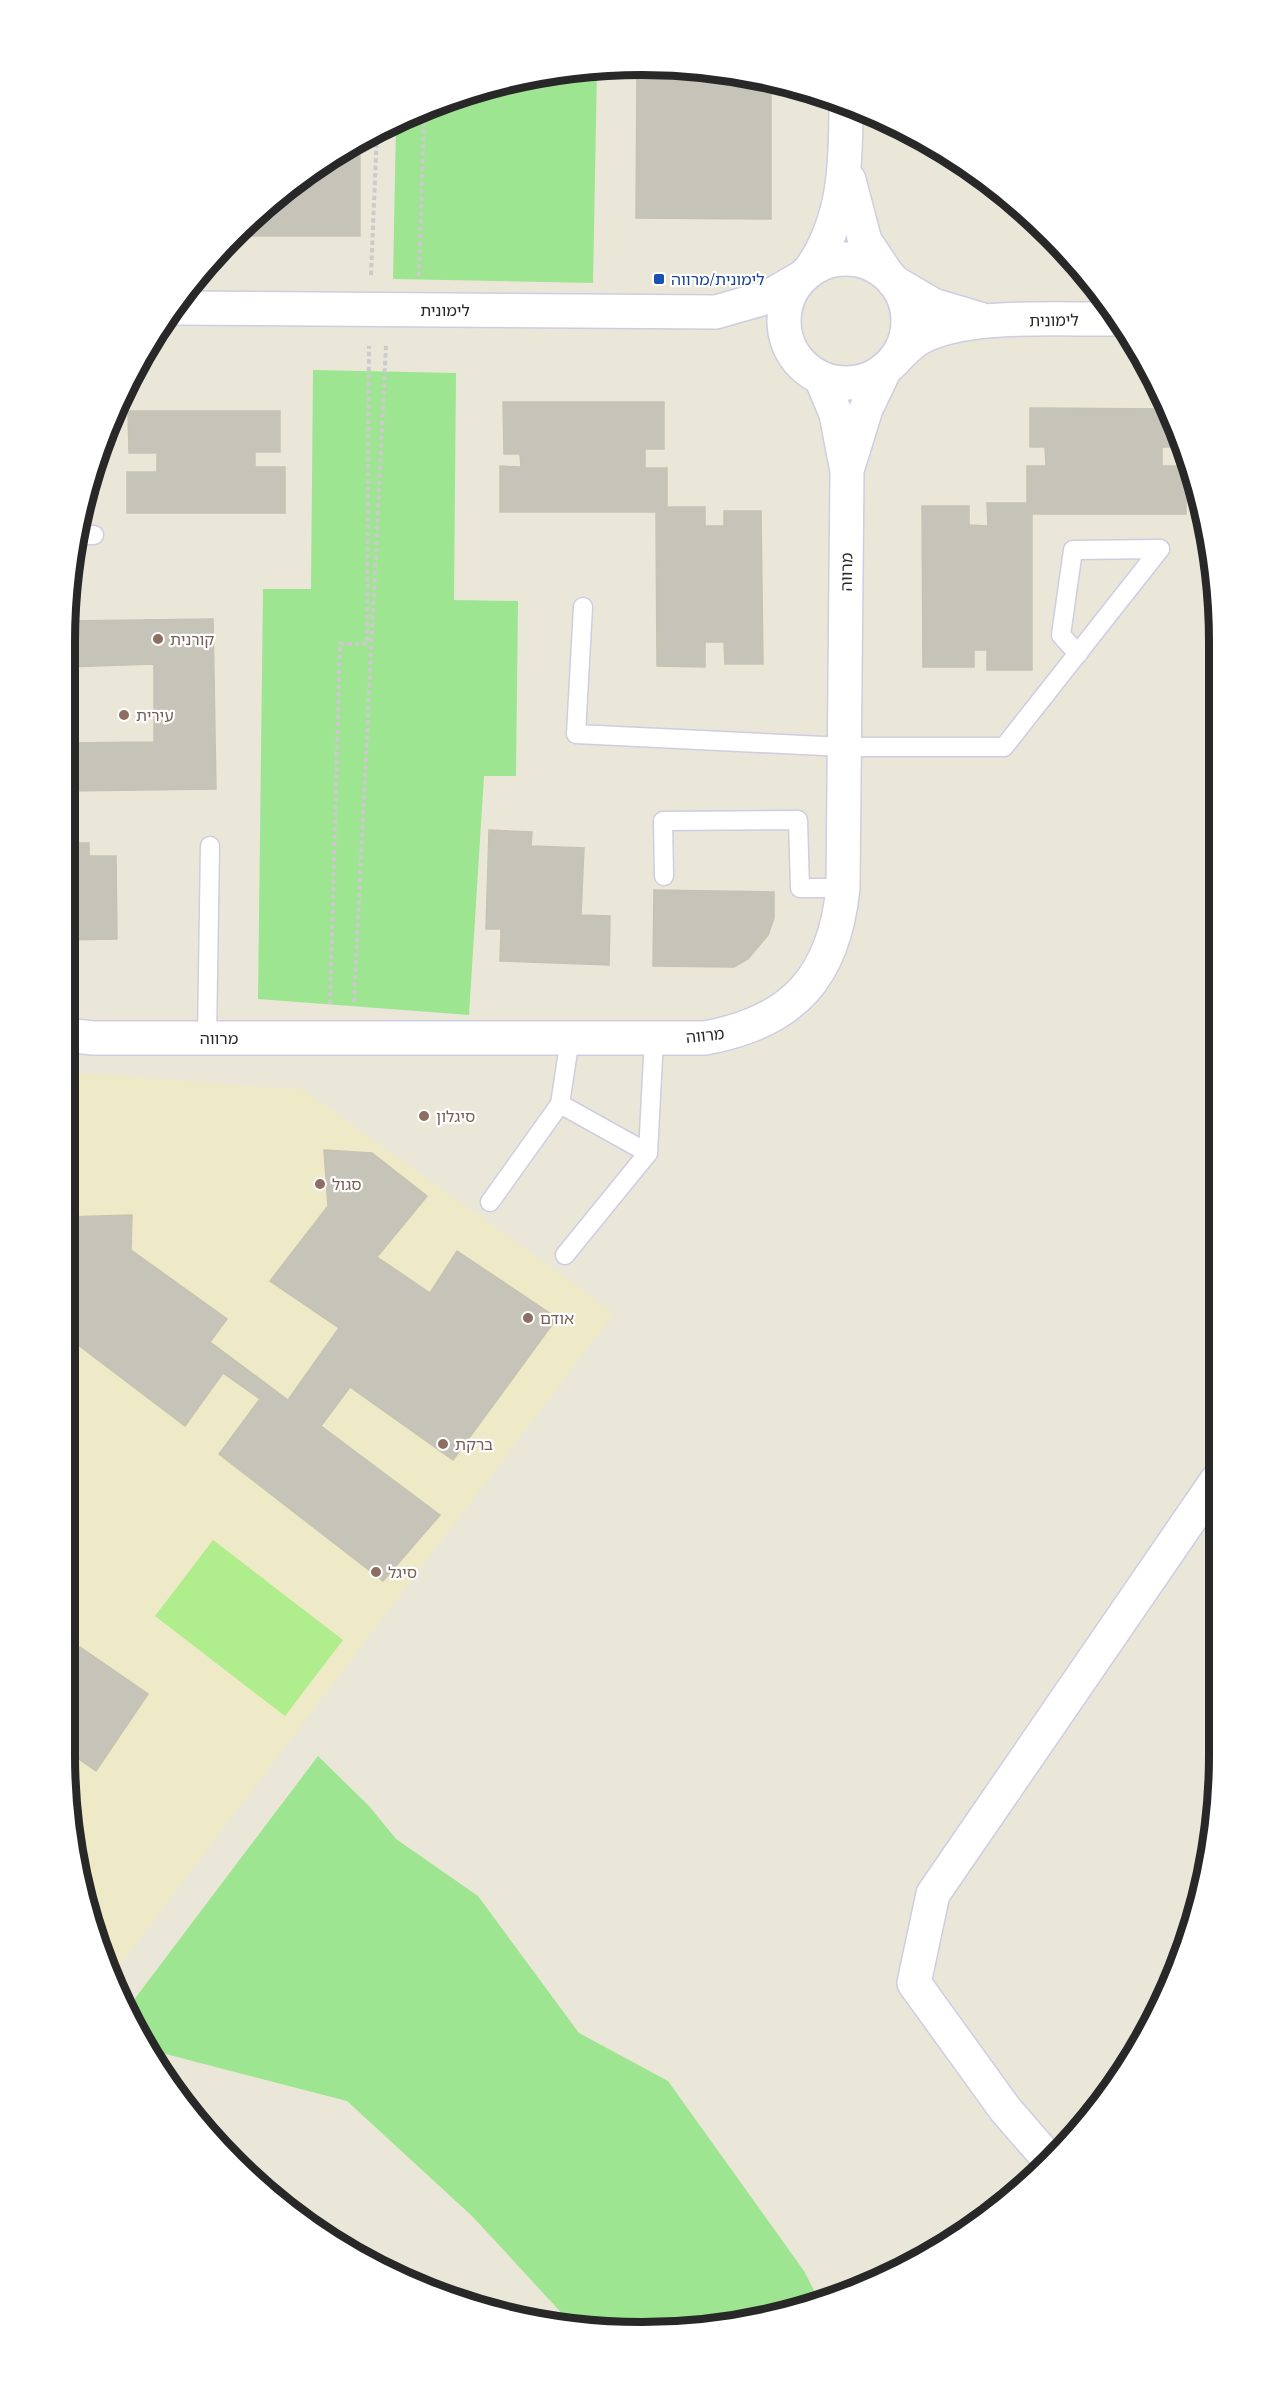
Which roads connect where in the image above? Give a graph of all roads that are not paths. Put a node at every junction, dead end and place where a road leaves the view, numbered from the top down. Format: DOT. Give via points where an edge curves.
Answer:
graph roads {
  1 [pos="846,113"];
  2 [pos="846,161"];
  3 [pos="805,274"];
  4 [pos="891,278"];
  5 [pos="184,308"];
  6 [pos="716,312"];
  7 [pos="1108,319"];
  8 [pos="991,322"];
  9 [pos="791,351"];
  10 [pos="889,366"];
  11 [pos="821,378"];
  12 [pos="847,471"];
  13 [pos="583,607"];
  14 [pos="1078,654"];
  15 [pos="844,747"];
  16 [pos="210,846"];
  17 [pos="664,876"];
  18 [pos="843,888"];
  19 [pos="75,1036"];
  20 [pos="207,1038"];
  21 [pos="570,1038"];
  22 [pos="654,1038"];
  23 [pos="560,1104"];
  24 [pos="648,1154"];
  25 [pos="490,1202"];
  26 [pos="565,1255"];
  27 [pos="1209,1492"];
  28 [pos="1044,2154"];
  1 -- 2 [label="street"];
  2 -- 3 [label="street" via="833,227"];
  2 -- 4 [label="street" via="861,230 871,252"];
  3 -- 4 [label="street" via="828,260 852,258 871,263"];
  3 -- 6 [label="street, לימונית" via="768,297"];
  3 -- 9 [label="street" via="789,295 783,319"];
  4 -- 8 [label="street, לימונית" via="933,304"];
  4 -- 10 [label="street" via="906,304 908,327 903,346"];
  5 -- 6 [label="street, לימונית"];
  6 -- 9 [label="street, לימונית" via="762,328"];
  7 -- 8 [label="street, לימונית"];
  8 -- 10 [label="street, לימונית" via="926,335"];
  9 -- 11 [label="street" via="804,367"];
  10 -- 11 [label="street" via="859,382"];
  10 -- 12 [label="street, מרווה" via="866,408"];
  11 -- 12 [label="street, מרווה" via="836,414"];
  12 -- 15 [label="street, מרווה"];
  13 -- 15 [label="lane" via="576,734"];
  14 -- 14 [label="lane" via="1061,635 1073,550 1160,549"];
  14 -- 15 [label="lane" via="1004,747"];
  15 -- 18 [label="street, מרווה"];
  16 -- 20 [label="lane"];
  17 -- 18 [label="lane" via="663,821 798,820 800,888"];
  18 -- 22 [label="street, מרווה" via="832,947 819,971 786,1006 767,1019 725,1034"];
  19 -- 20 [label="street, מרווה"];
  20 -- 21 [label="street, מרווה"];
  21 -- 22 [label="street, מרווה"];
  21 -- 23 [label="lane"];
  22 -- 24 [label="lane"];
  23 -- 24 [label="lane"];
  23 -- 25 [label="lane"];
  24 -- 26 [label="lane"];
  27 -- 28 [label="street" via="933,1894 914,1983 1005,2109"];
}
